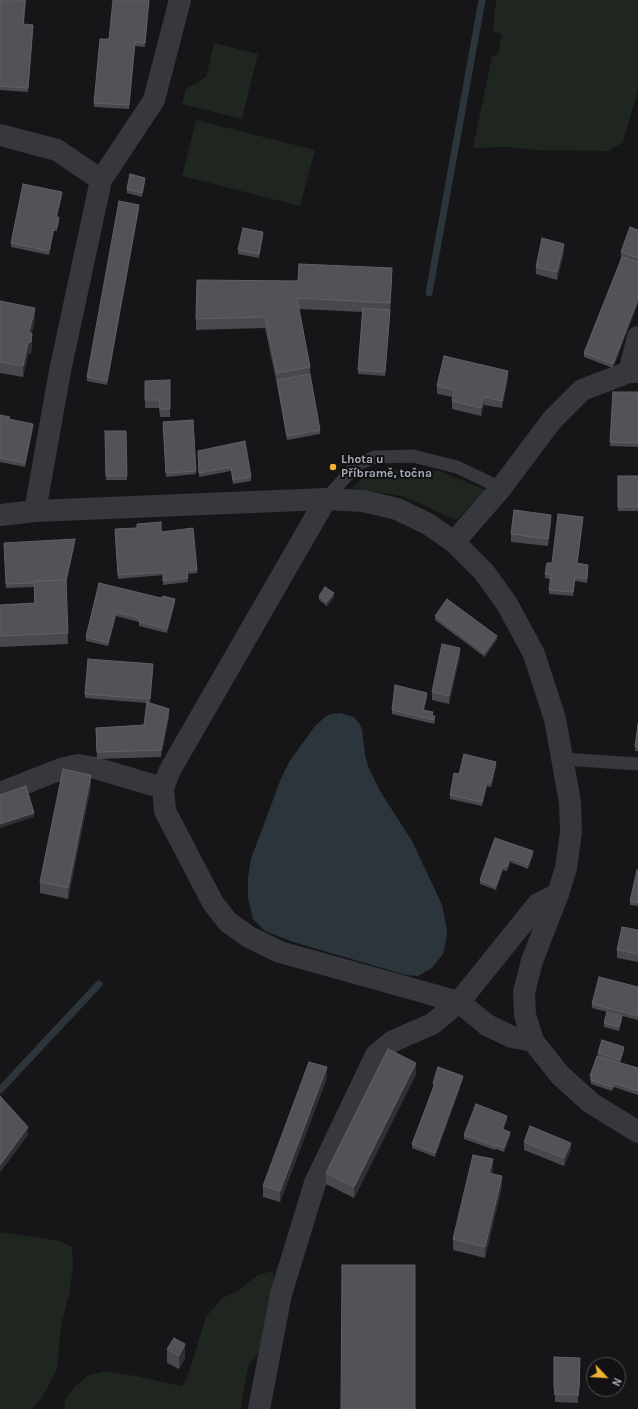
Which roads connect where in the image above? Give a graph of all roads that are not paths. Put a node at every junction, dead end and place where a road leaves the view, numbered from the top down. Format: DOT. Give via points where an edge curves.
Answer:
graph roads {
  1 [pos="180,0"];
  2 [pos="0,135"];
  3 [pos="101,180"];
  4 [pos="638,337"];
  5 [pos="633,372"];
  6 [pos="501,488"];
  7 [pos="326,499"];
  8 [pos="35,511"];
  9 [pos="0,515"];
  10 [pos="454,542"];
  11 [pos="563,759"];
  12 [pos="638,764"];
  13 [pos="163,788"];
  14 [pos="0,793"];
  15 [pos="558,894"];
  16 [pos="459,1002"];
  17 [pos="533,1041"];
  18 [pos="638,1132"];
  19 [pos="259,1409"];
  1 -- 3 [label="street" via="154,100"];
  2 -- 3 [label="street" via="57,150"];
  3 -- 8 [label="street" via="60,371"];
  4 -- 5 [label="street"];
  5 -- 6 [label="street" via="582,390 552,420"];
  6 -- 7 [label="lane" via="457,466 413,456 375,457 360,463"];
  6 -- 10 [label="street"];
  7 -- 8 [label="street"];
  7 -- 10 [label="street" via="363,501 397,509 428,524"];
  7 -- 13 [label="street" via="170,770"];
  8 -- 9 [label="street"];
  10 -- 11 [label="street" via="484,572 507,604 534,654 555,719"];
  11 -- 12 [label="lane"];
  11 -- 15 [label="street" via="570,802 571,832 566,868"];
  13 -- 14 [label="street" via="78,765"];
  13 -- 16 [label="street" via="165,811 213,902 228,922 249,937 280,952"];
  15 -- 16 [label="street" via="538,904"];
  15 -- 17 [label="street" via="532,961 524,992 525,1014"];
  16 -- 17 [label="street" via="493,1028 512,1037"];
  16 -- 19 [label="street" via="432,1024 394,1041 376,1055 315,1183 281,1294"];
  17 -- 18 [label="street" via="560,1075 591,1103"];
}
